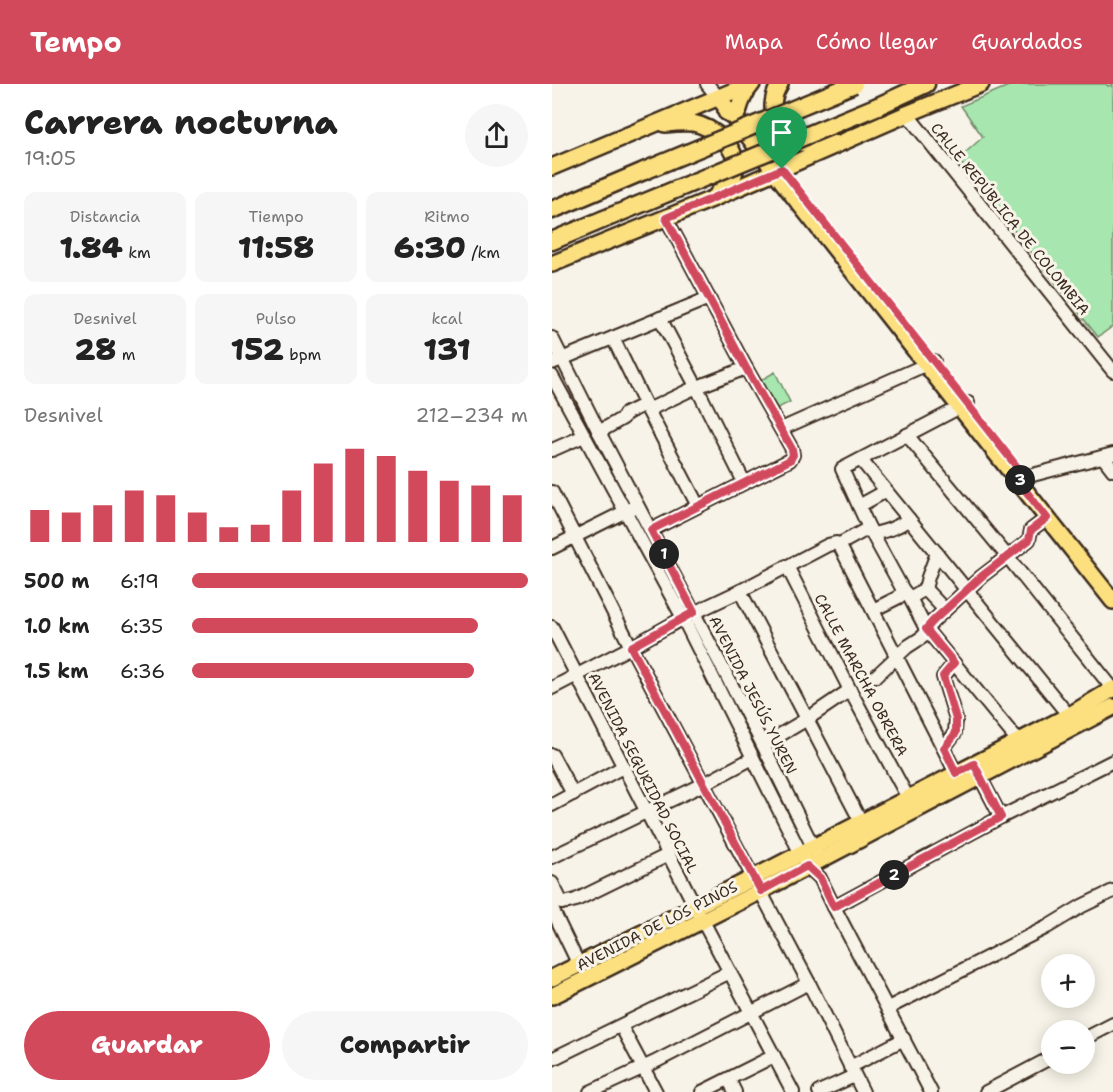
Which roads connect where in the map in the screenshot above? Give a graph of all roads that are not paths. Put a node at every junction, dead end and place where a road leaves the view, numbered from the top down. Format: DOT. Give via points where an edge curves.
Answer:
graph roads {
  1 [pos="780,84"];
  2 [pos="854,84"];
  3 [pos="926,84"];
  4 [pos="981,84"];
  5 [pos="721,91"];
  6 [pos="736,114"];
  7 [pos="907,114"];
  8 [pos="649,126"];
  9 [pos="841,142"];
  10 [pos="552,167"];
  11 [pos="778,171"];
  12 [pos="712,199"];
  13 [pos="552,210"];
  14 [pos="666,218"];
  15 [pos="552,241"];
  16 [pos="552,264"];
  17 [pos="709,298"];
  18 [pos="660,318"];
  19 [pos="552,338"];
  20 [pos="613,338"];
  21 [pos="557,361"];
  22 [pos="931,363"];
  23 [pos="746,368"];
  24 [pos="1113,371"];
  25 [pos="552,376"];
  26 [pos="697,388"];
  27 [pos="963,406"];
  28 [pos="646,407"];
  29 [pos="781,429"];
  30 [pos="599,432"];
  31 [pos="907,435"];
  32 [pos="584,436"];
  33 [pos="552,450"];
  34 [pos="1108,455"];
  35 [pos="861,460"];
  36 [pos="1113,470"];
  37 [pos="1021,479"];
  38 [pos="744,482"];
  39 [pos="886,491"];
  40 [pos="552,492"];
  41 [pos="638,505"];
  42 [pos="698,506"];
  43 [pos="859,506"];
  44 [pos="625,512"];
  45 [pos="1047,518"];
  46 [pos="909,519"];
  47 [pos="651,530"];
  48 [pos="876,531"];
  49 [pos="574,536"];
  50 [pos="837,544"];
  51 [pos="552,548"];
  52 [pos="937,553"];
  53 [pos="1007,556"];
  54 [pos="788,566"];
  55 [pos="1113,587"];
  56 [pos="925,589"];
  57 [pos="967,590"];
  58 [pos="740,591"];
  59 [pos="906,594"];
  60 [pos="1113,600"];
  61 [pos="873,610"];
  62 [pos="945,610"];
  63 [pos="688,615"];
  64 [pos="552,627"];
  65 [pos="926,629"];
  66 [pos="631,647"];
  67 [pos="897,657"];
  68 [pos="954,663"];
  69 [pos="576,675"];
  70 [pos="876,676"];
  71 [pos="552,688"];
  72 [pos="1113,689"];
  73 [pos="850,690"];
  74 [pos="1113,707"];
  75 [pos="807,718"];
  76 [pos="1073,721"];
  77 [pos="1018,741"];
  78 [pos="763,745"];
  79 [pos="944,748"];
  80 [pos="552,755"];
  81 [pos="753,758"];
  82 [pos="1113,762"];
  83 [pos="624,767"];
  84 [pos="977,770"];
  85 [pos="956,773"];
  86 [pos="704,784"];
  87 [pos="573,794"];
  88 [pos="908,798"];
  89 [pos="552,805"];
  90 [pos="647,812"];
  91 [pos="1001,817"];
  92 [pos="861,822"];
  93 [pos="668,855"];
  94 [pos="810,856"];
  95 [pos="552,857"];
  96 [pos="552,883"];
  97 [pos="757,884"];
  98 [pos="1113,891"];
  99 [pos="555,905"];
  100 [pos="694,906"];
  101 [pos="834,907"];
  102 [pos="702,920"];
  103 [pos="579,965"];
  104 [pos="730,972"];
  105 [pos="552,978"];
  106 [pos="809,983"];
  107 [pos="552,996"];
  108 [pos="888,1008"];
  109 [pos="751,1013"];
  110 [pos="1113,1024"];
  111 [pos="621,1026"];
  112 [pos="1095,1033"];
  113 [pos="904,1039"];
  114 [pos="774,1056"];
  115 [pos="552,1059"];
  116 [pos="1041,1063"];
  117 [pos="643,1067"];
  118 [pos="852,1071"];
  119 [pos="729,1080"];
  120 [pos="590,1092"];
  121 [pos="656,1092"];
  122 [pos="702,1092"];
  123 [pos="735,1092"];
  124 [pos="793,1092"];
  125 [pos="819,1092"];
  126 [pos="863,1092"];
  127 [pos="931,1092"];
  128 [pos="986,1092"];
  1 -- 9 [label="main road" via="772,104 775,123 783,135 800,143"];
  2 -- 13 [label="highway, bridge"];
  3 -- 15 [label="highway, bridge"];
  4 -- 7 [label="main road"];
  5 -- 6 [label="main road"];
  5 -- 6 [label="main road" via="746,91"];
  5 -- 8 [label="main road"];
  6 -- 11 [label="main road"];
  7 -- 9 [label="main road"];
  7 -- 24 [label="street, CALLE REPÚBLICA DE COLOMBIA"];
  8 -- 10 [label="main road"];
  8 -- 12 [label="main road" via="694,124 727,144 733,154 735,172"];
  9 -- 11 [label="main road"];
  11 -- 12 [label="main road"];
  11 -- 22 [label="main road"];
  12 -- 14 [label="main road"];
  14 -- 16 [label="main road"];
  14 -- 17 [label="street"];
  17 -- 18 [label="street"];
  17 -- 23 [label="street"];
  18 -- 20 [label="street"];
  18 -- 26 [label="street"];
  19 -- 21 [label="street, AVENIDA JESÚS YUREN"];
  20 -- 21 [label="street"];
  20 -- 28 [label="street"];
  21 -- 30 [label="street, AVENIDA JESÚS YUREN"];
  22 -- 27 [label="main road"];
  22 -- 29 [label="street"];
  23 -- 26 [label="street"];
  23 -- 29 [label="street"];
  25 -- 32 [label="street, AVENIDA JESÚS YUREN"];
  26 -- 28 [label="street"];
  26 -- 38 [label="street"];
  27 -- 31 [label="street"];
  27 -- 37 [label="main road"];
  28 -- 30 [label="street" via="625,414"];
  28 -- 42 [label="street"];
  29 -- 38 [label="street" via="792,449 790,460"];
  30 -- 41 [label="street, AVENIDA JESÚS YUREN"];
  31 -- 35 [label="street"];
  31 -- 53 [label="street"];
  32 -- 33 [label="street"];
  32 -- 44 [label="street, AVENIDA JESÚS YUREN"];
  34 -- 36 [label="street"];
  34 -- 37 [label="street"];
  35 -- 39 [label="street"];
  35 -- 43 [label="street" via="842,469"];
  37 -- 45 [label="main road"];
  37 -- 55 [label="main road"];
  38 -- 42 [label="street"];
  39 -- 43 [label="street"];
  39 -- 46 [label="street"];
  40 -- 49 [label="street"];
  41 -- 44 [label="street"];
  41 -- 47 [label="street, AVENIDA JESÚS YUREN"];
  42 -- 47 [label="street"];
  43 -- 48 [label="street"];
  44 -- 49 [label="street"];
  44 -- 63 [label="street, AVENIDA JESÚS YUREN"];
  45 -- 53 [label="street" via="1031,530 1029,540"];
  45 -- 60 [label="main road"];
  46 -- 48 [label="street" via="900,526"];
  46 -- 52 [label="street"];
  47 -- 63 [label="street, AVENIDA JESÚS YUREN"];
  48 -- 50 [label="street"];
  48 -- 59 [label="street"];
  49 -- 51 [label="street"];
  49 -- 66 [label="street"];
  50 -- 54 [label="street"];
  50 -- 61 [label="street"];
  52 -- 56 [label="street"];
  52 -- 57 [label="street"];
  53 -- 57 [label="street"];
  53 -- 72 [label="street"];
  54 -- 58 [label="street"];
  54 -- 73 [label="street, CALLE MARCHA OBRERA"];
  56 -- 59 [label="street"];
  56 -- 62 [label="street"];
  57 -- 62 [label="street"];
  57 -- 76 [label="street"];
  58 -- 63 [label="street"];
  58 -- 75 [label="street"];
  59 -- 61 [label="street"];
  59 -- 65 [label="street"];
  61 -- 67 [label="street"];
  62 -- 65 [label="street"];
  63 -- 66 [label="street"];
  63 -- 78 [label="street, AVENIDA JESÚS YUREN"];
  63 -- 81 [label="street, AVENIDA JESÚS YUREN"];
  64 -- 69 [label="street, AVENIDA SEGURIDAD SOCIAL"];
  65 -- 67 [label="street" via="924,636"];
  65 -- 68 [label="street"];
  66 -- 69 [label="street"];
  66 -- 86 [label="street"];
  67 -- 70 [label="street"];
  67 -- 79 [label="street"];
  68 -- 77 [label="street"];
  68 -- 79 [label="street" via="943,676 956,719 956,733"];
  69 -- 71 [label="street"];
  69 -- 83 [label="street, AVENIDA SEGURIDAD SOCIAL"];
  72 -- 76 [label="main road, AVENIDA DE LOS PINOS"];
  73 -- 75 [label="street"];
  73 -- 88 [label="street, CALLE MARCHA OBRERA"];
  74 -- 76 [label="main road, AVENIDA DE LOS PINOS"];
  75 -- 78 [label="street"];
  75 -- 92 [label="street"];
  76 -- 77 [label="main road, AVENIDA DE LOS PINOS"];
  76 -- 84 [label="main road, AVENIDA DE LOS PINOS"];
  77 -- 84 [label="main road, AVENIDA DE LOS PINOS"];
  78 -- 94 [label="street, AVENIDA JESÚS YUREN"];
  79 -- 85 [label="street"];
  80 -- 87 [label="street"];
  81 -- 86 [label="street"];
  81 -- 94 [label="street, AVENIDA JESÚS YUREN"];
  82 -- 91 [label="street"];
  83 -- 87 [label="street"];
  83 -- 90 [label="street, AVENIDA SEGURIDAD SOCIAL"];
  84 -- 85 [label="main road, AVENIDA DE LOS PINOS"];
  84 -- 91 [label="street"];
  84 -- 94 [label="main road, AVENIDA DE LOS PINOS"];
  85 -- 88 [label="main road, AVENIDA DE LOS PINOS"];
  86 -- 90 [label="street"];
  86 -- 97 [label="street"];
  87 -- 89 [label="street"];
  88 -- 92 [label="main road, AVENIDA DE LOS PINOS"];
  90 -- 93 [label="street, AVENIDA SEGURIDAD SOCIAL"];
  90 -- 95 [label="street"];
  91 -- 101 [label="street"];
  92 -- 94 [label="main road, AVENIDA DE LOS PINOS"];
  93 -- 99 [label="street" via="576,900"];
  93 -- 100 [label="street, AVENIDA SEGURIDAD SOCIAL"];
  94 -- 97 [label="main road, AVENIDA DE LOS PINOS"];
  94 -- 101 [label="street, AVENIDA JESÚS YUREN"];
  96 -- 99 [label="street"];
  97 -- 100 [label="main road, AVENIDA DE LOS PINOS"];
  97 -- 102 [label="main road, AVENIDA DE LOS PINOS"];
  97 -- 106 [label="street"];
  98 -- 108 [label="street"];
  99 -- 103 [label="street"];
  100 -- 102 [label="street, AVENIDA SEGURIDAD SOCIAL"];
  100 -- 103 [label="main road, AVENIDA DE LOS PINOS"];
  101 -- 108 [label="street, AVENIDA JESÚS YUREN"];
  102 -- 104 [label="street, AVENIDA SEGURIDAD SOCIAL"];
  102 -- 107 [label="main road, AVENIDA DE LOS PINOS"];
  103 -- 105 [label="main road, AVENIDA DE LOS PINOS"];
  104 -- 109 [label="street, AVENIDA SEGURIDAD SOCIAL"];
  104 -- 111 [label="street"];
  106 -- 109 [label="street"];
  106 -- 118 [label="street"];
  108 -- 113 [label="street, AVENIDA JESÚS YUREN"];
  109 -- 114 [label="street, AVENIDA SEGURIDAD SOCIAL"];
  109 -- 117 [label="street"];
  110 -- 112 [label="street"];
  111 -- 115 [label="street"];
  111 -- 117 [label="street"];
  113 -- 118 [label="street"];
  113 -- 127 [label="street, AVENIDA JESÚS YUREN"];
  114 -- 119 [label="street"];
  114 -- 124 [label="street, AVENIDA SEGURIDAD SOCIAL"];
  116 -- 128 [label="street"];
  117 -- 120 [label="street"];
  117 -- 121 [label="street"];
  118 -- 125 [label="street"];
  118 -- 126 [label="street"];
  119 -- 122 [label="street"];
  119 -- 123 [label="street"];
}
